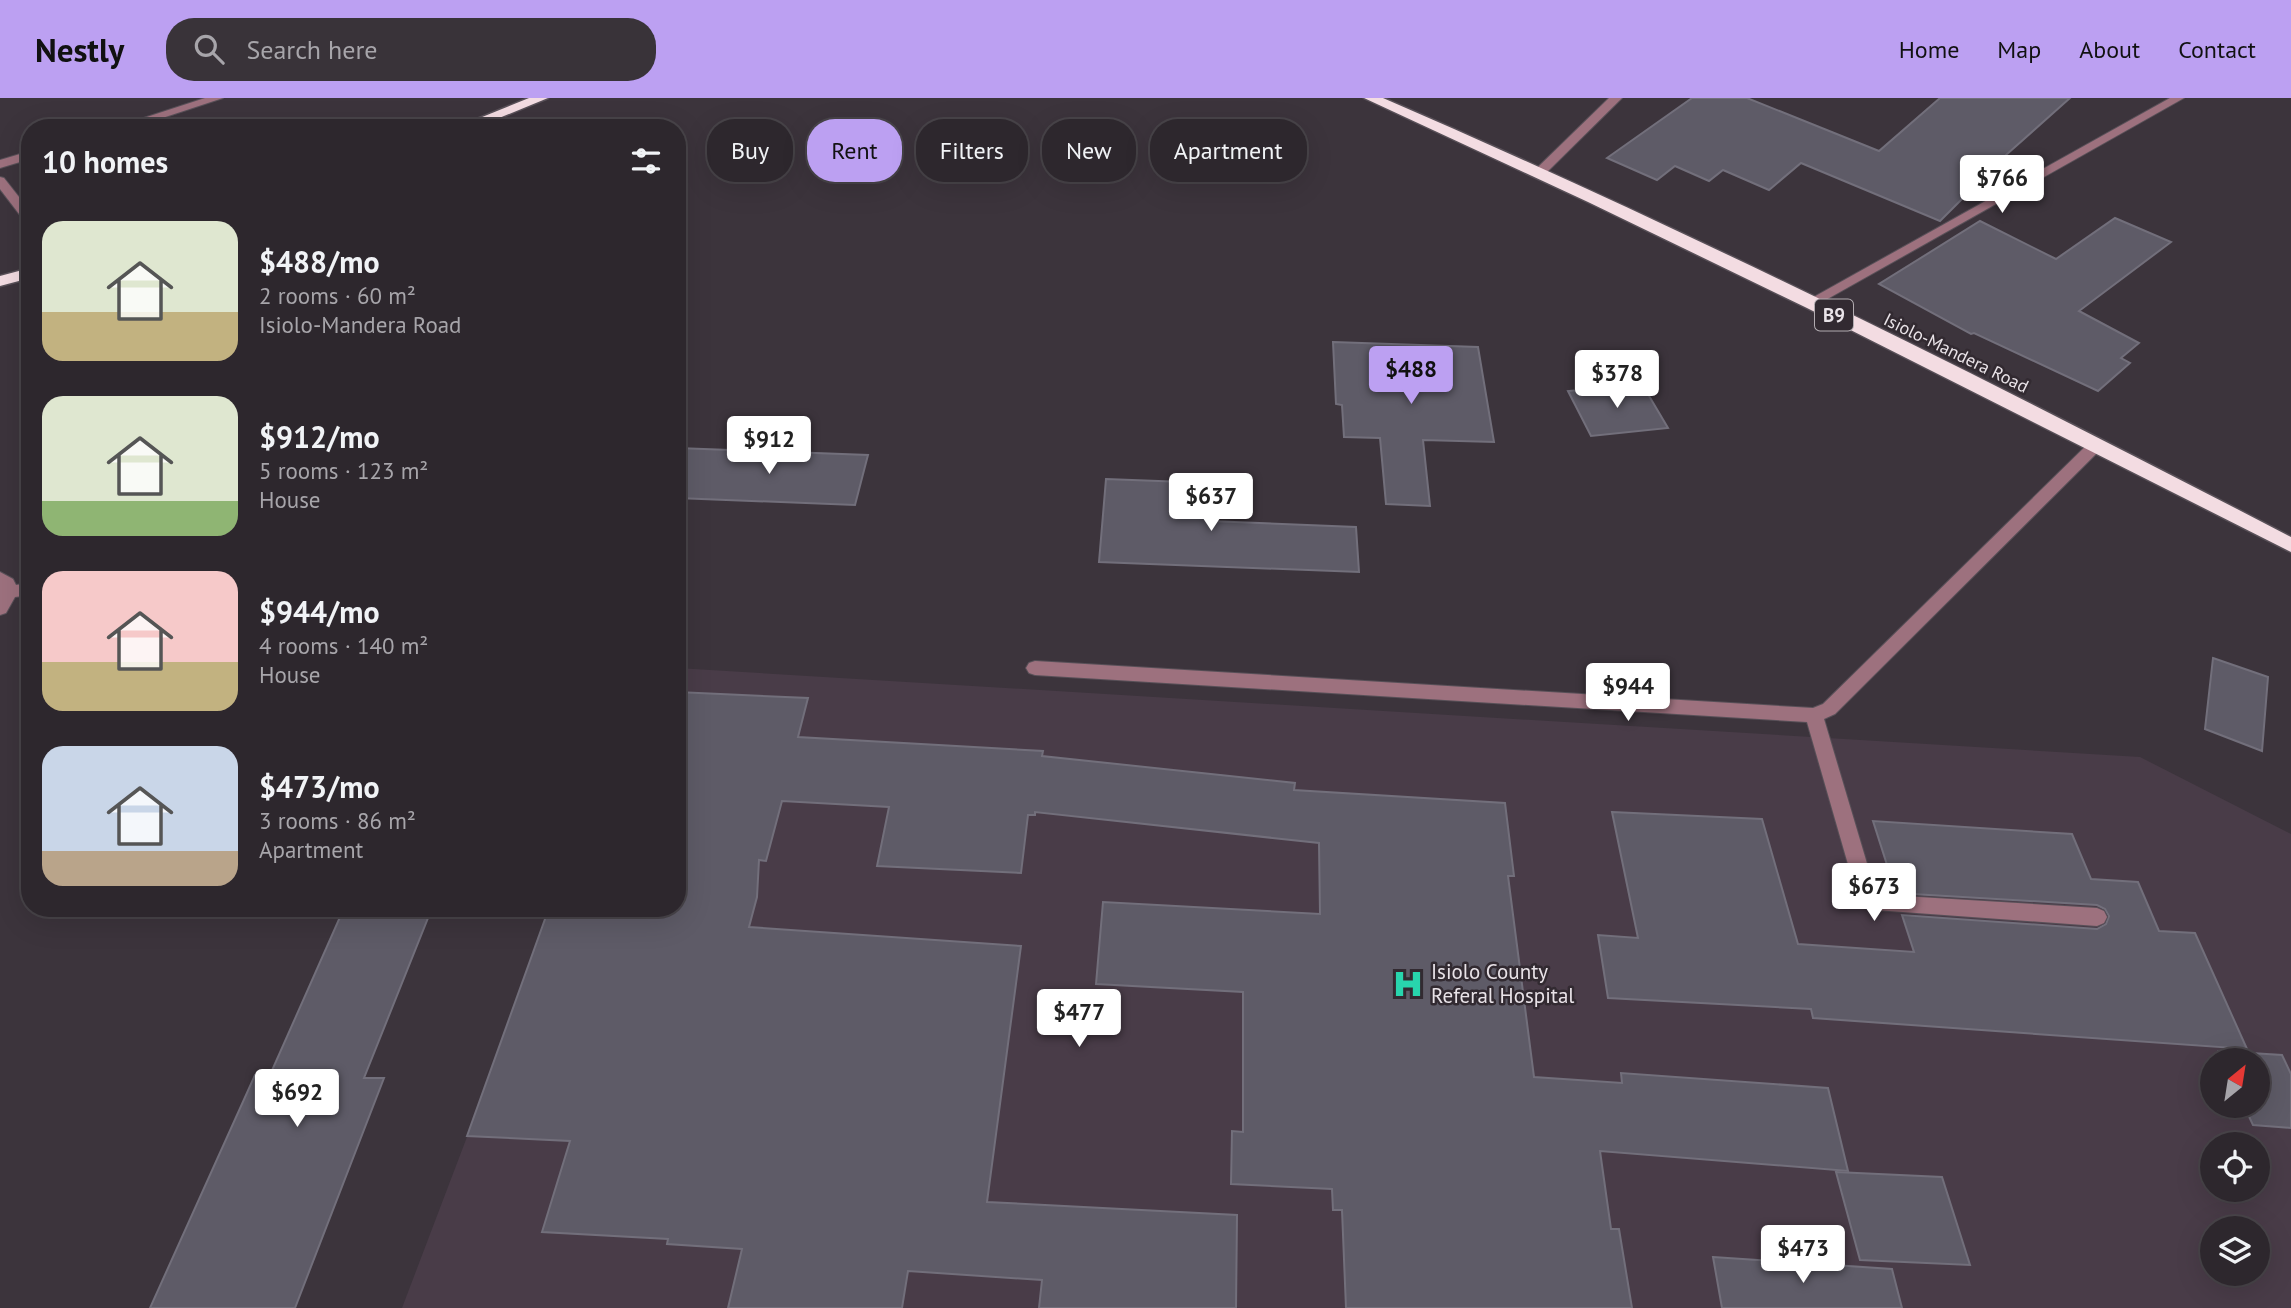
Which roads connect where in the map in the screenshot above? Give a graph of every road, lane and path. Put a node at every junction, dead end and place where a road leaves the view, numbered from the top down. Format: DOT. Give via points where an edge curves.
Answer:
graph roads {
  1 [pos="216,98"];
  2 [pos="541,98"];
  3 [pos="1371,98"];
  4 [pos="1616,98"];
  5 [pos="2178,98"];
  6 [pos="148,119"];
  7 [pos="486,119"];
  8 [pos="21,158"];
  9 [pos="0,164"];
  10 [pos="1540,172"];
  11 [pos="0,181"];
  12 [pos="21,208"];
  13 [pos="21,275"];
  14 [pos="0,281"];
  15 [pos="1810,303"];
  16 [pos="2098,443"];
  17 [pos="2291,545"];
  18 [pos="5,585"];
  19 [pos="0,609"];
  20 [pos="1035,668"];
  21 [pos="1814,715"];
  22 [pos="2097,917"];
  1 -- 6 [label="street"];
  2 -- 7 [label="highway"];
  3 -- 10 [label="highway, Isiolo-Mandera Road / B9"];
  4 -- 10 [label="street"];
  5 -- 15 [label="street"];
  8 -- 9 [label="street"];
  10 -- 15 [label="highway, Isiolo-Mandera Road / B9"];
  11 -- 12 [label="street"];
  13 -- 14 [label="highway"];
  15 -- 16 [label="highway, Isiolo-Mandera Road / B9"];
  16 -- 17 [label="highway, Isiolo-Mandera Road / B9"];
  16 -- 21 [label="street" via="1829,709"];
  18 -- 19 [label="street"];
  20 -- 21 [label="street"];
  21 -- 22 [label="street" via="1866,892 1882,904"];
}
